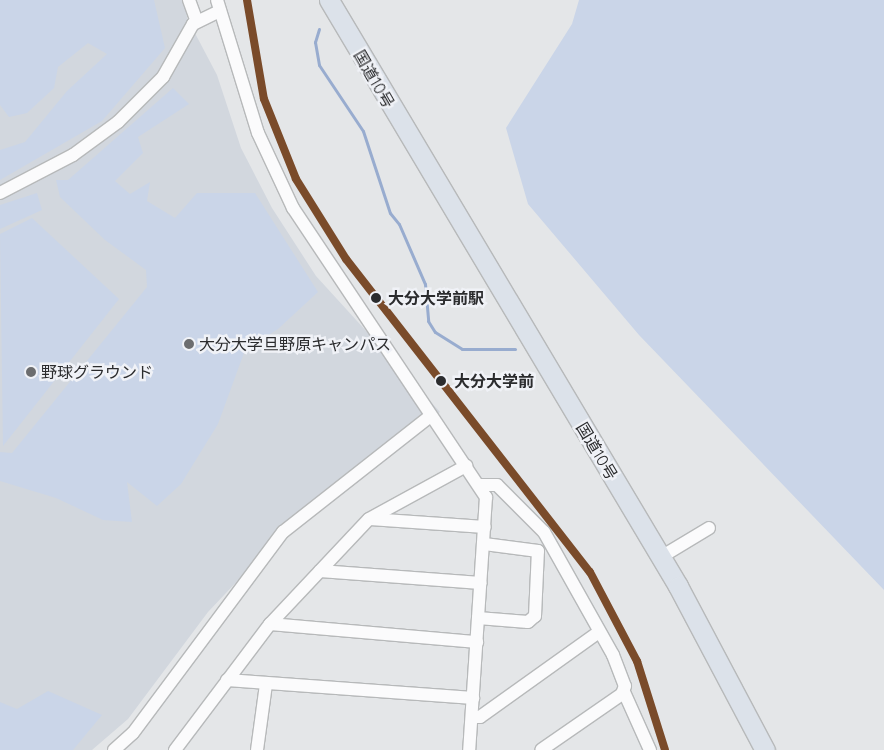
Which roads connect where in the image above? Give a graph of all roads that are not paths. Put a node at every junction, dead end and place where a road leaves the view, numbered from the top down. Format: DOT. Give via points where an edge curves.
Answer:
graph roads {
  1 [pos="189,0"];
  2 [pos="329,0"];
  3 [pos="342,0"];
  4 [pos="218,6"];
  5 [pos="197,22"];
  6 [pos="420,157"];
  7 [pos="0,193"];
  8 [pos="429,417"];
  9 [pos="466,466"];
  10 [pos="480,485"];
  11 [pos="369,519"];
  12 [pos="485,527"];
  13 [pos="709,528"];
  14 [pos="484,544"];
  15 [pos="661,557"];
  16 [pos="320,571"];
  17 [pos="481,583"];
  18 [pos="478,618"];
  19 [pos="270,624"];
  20 [pos="596,634"];
  21 [pos="477,642"];
  22 [pos="227,680"];
  23 [pos="266,684"];
  24 [pos="624,692"];
  25 [pos="473,698"];
  26 [pos="472,717"];
  27 [pos="114,750"];
  28 [pos="175,750"];
  29 [pos="257,750"];
  30 [pos="469,750"];
  31 [pos="540,750"];
  32 [pos="650,750"];
  33 [pos="765,750"];
  1 -- 5 [label="street"];
  2 -- 6 [label="highway, 国道10号"];
  3 -- 6 [label="highway, 国道10号"];
  4 -- 5 [label="street"];
  4 -- 8 [label="street" via="258,132 281,186"];
  5 -- 7 [label="street" via="163,77 118,122 73,155"];
  6 -- 15 [label="highway, 国道10号"];
  8 -- 9 [label="street"];
  8 -- 27 [label="street" via="283,532 133,733"];
  9 -- 10 [label="street"];
  9 -- 11 [label="street"];
  10 -- 12 [label="street" via="487,501"];
  10 -- 24 [label="street" via="497,485 550,540 613,654"];
  11 -- 12 [label="street"];
  11 -- 16 [label="street"];
  12 -- 14 [label="street"];
  13 -- 15 [label="street"];
  14 -- 17 [label="street"];
  14 -- 18 [label="street" via="538,551 535,607 528,622"];
  15 -- 33 [label="highway, 国道10号"];
  16 -- 17 [label="street"];
  16 -- 19 [label="street"];
  17 -- 18 [label="street"];
  18 -- 21 [label="street"];
  19 -- 21 [label="street"];
  19 -- 22 [label="street"];
  20 -- 26 [label="street" via="480,717"];
  21 -- 25 [label="street"];
  22 -- 23 [label="street"];
  22 -- 28 [label="street"];
  23 -- 25 [label="street"];
  23 -- 29 [label="street"];
  24 -- 31 [label="street"];
  24 -- 32 [label="street"];
  25 -- 26 [label="street"];
  26 -- 30 [label="street"];
}
